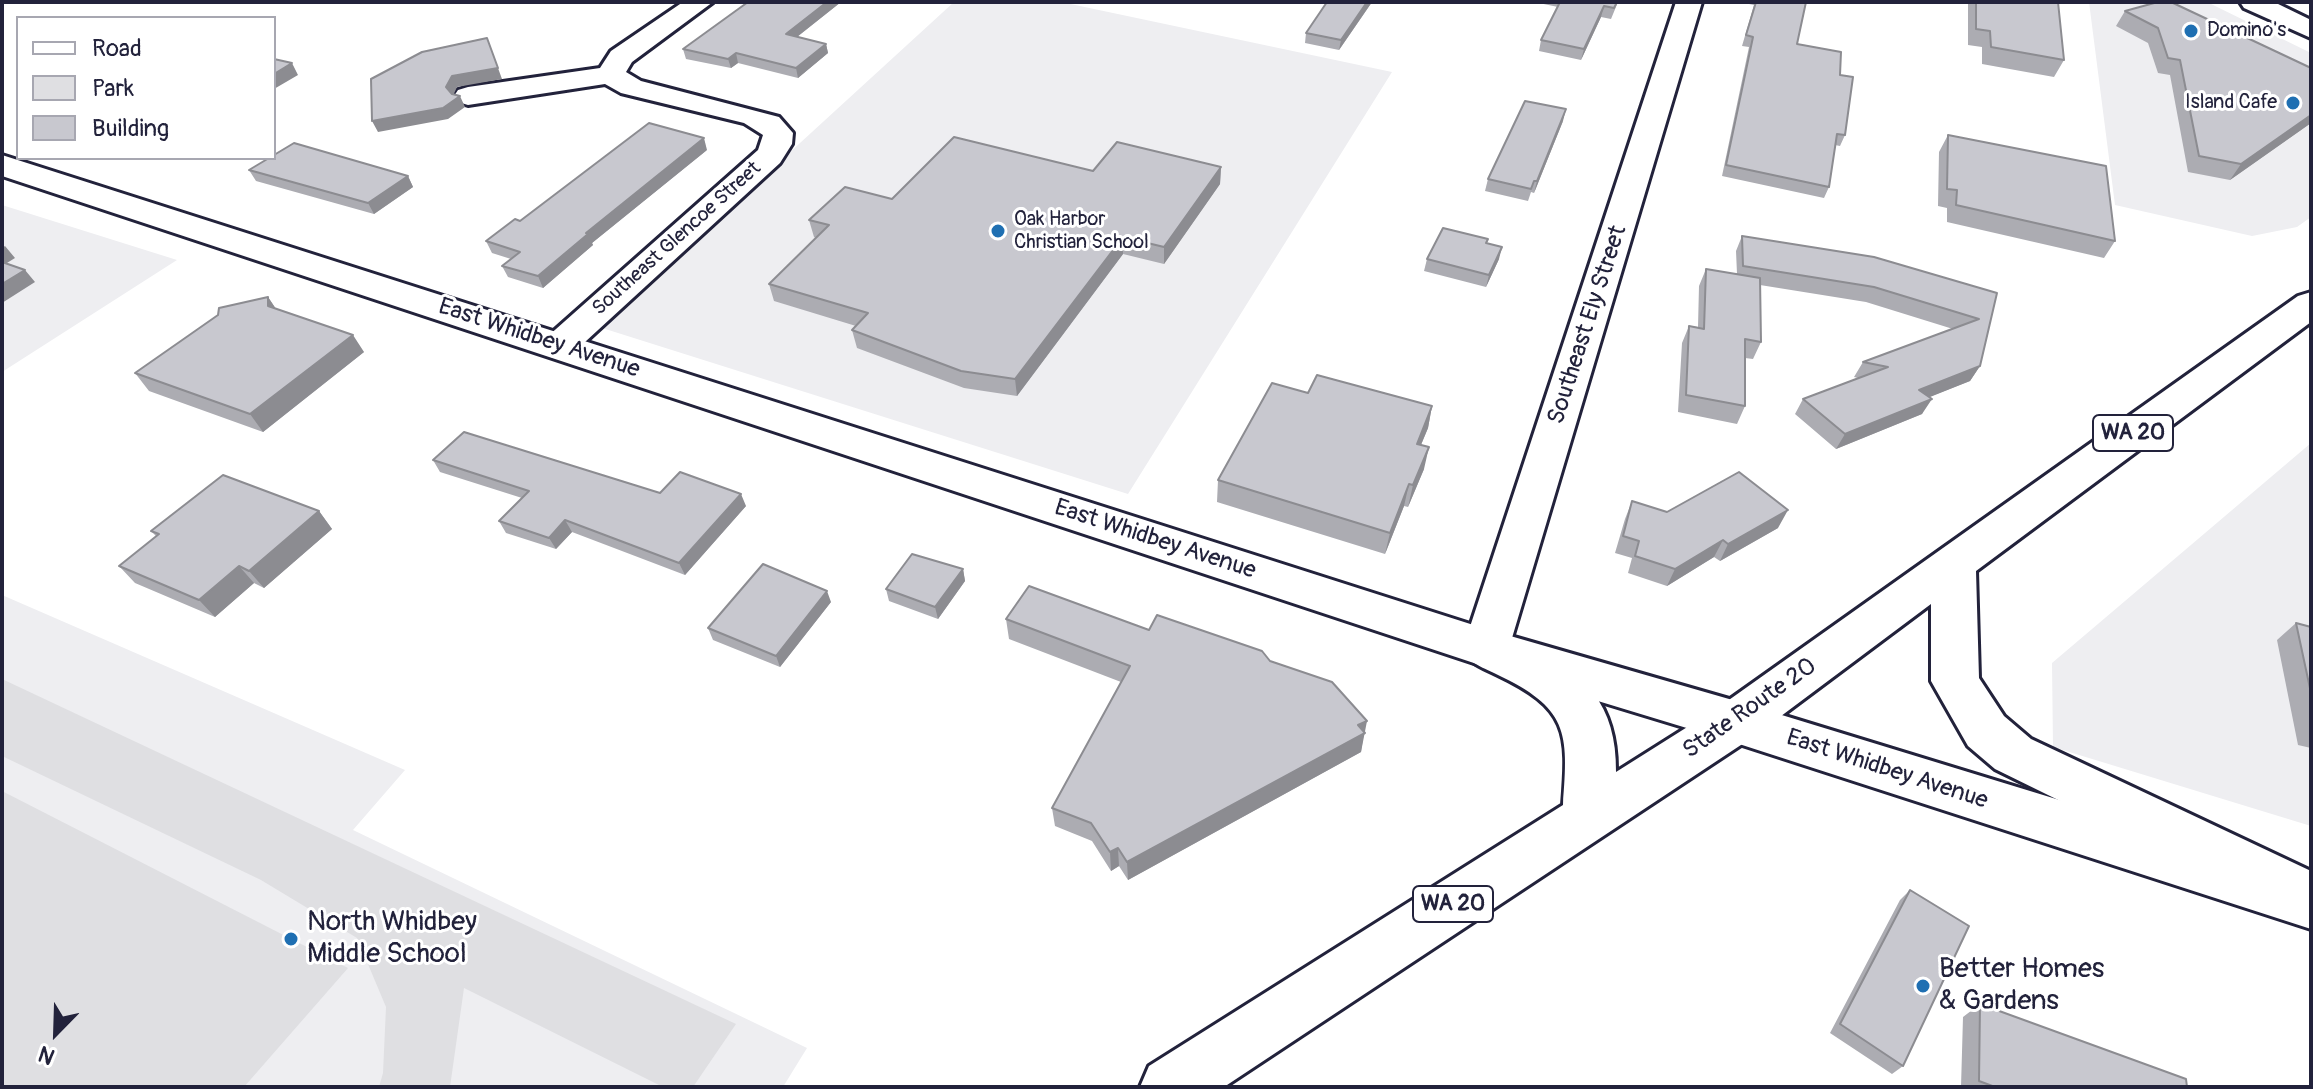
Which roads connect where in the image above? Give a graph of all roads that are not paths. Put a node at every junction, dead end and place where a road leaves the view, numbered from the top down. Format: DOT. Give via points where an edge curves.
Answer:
graph roads {
  1 [pos="700,2"];
  2 [pos="1689,2"];
  3 [pos="2253,2"];
  4 [pos="2311,30"];
  5 [pos="610,75"];
  6 [pos="468,96"];
  7 [pos="2,165"];
  8 [pos="2311,304"];
  9 [pos="560,345"];
  10 [pos="1954,563"];
  11 [pos="1486,648"];
  12 [pos="1736,722"];
  13 [pos="1588,818"];
  14 [pos="2311,901"];
  15 [pos="1170,1087"];
  1 -- 5 [label="street" via="621,57"];
  2 -- 11 [label="street, Southeast Ely Street"];
  3 -- 4 [label="street"];
  5 -- 6 [label="street"];
  5 -- 9 [label="street, Southeast Glencoe Street" via="631,87 754,117 778,133 777,144"];
  7 -- 9 [label="street, East Whidbey Avenue"];
  8 -- 10 [label="street, State Route 20 / WA 20"];
  9 -- 11 [label="street, East Whidbey Avenue"];
  10 -- 12 [label="street, State Route 20 / WA 20"];
  10 -- 14 [label="street" via="1955,681 1986,731 2013,754"];
  11 -- 12 [label="street, East Whidbey Avenue"];
  11 -- 13 [label="street" via="1538,672 1572,698 1588,730"];
  12 -- 13 [label="street, State Route 20 / WA 20"];
  12 -- 14 [label="street, East Whidbey Avenue"];
  13 -- 15 [label="street, State Route 20 / WA 20"];
}
